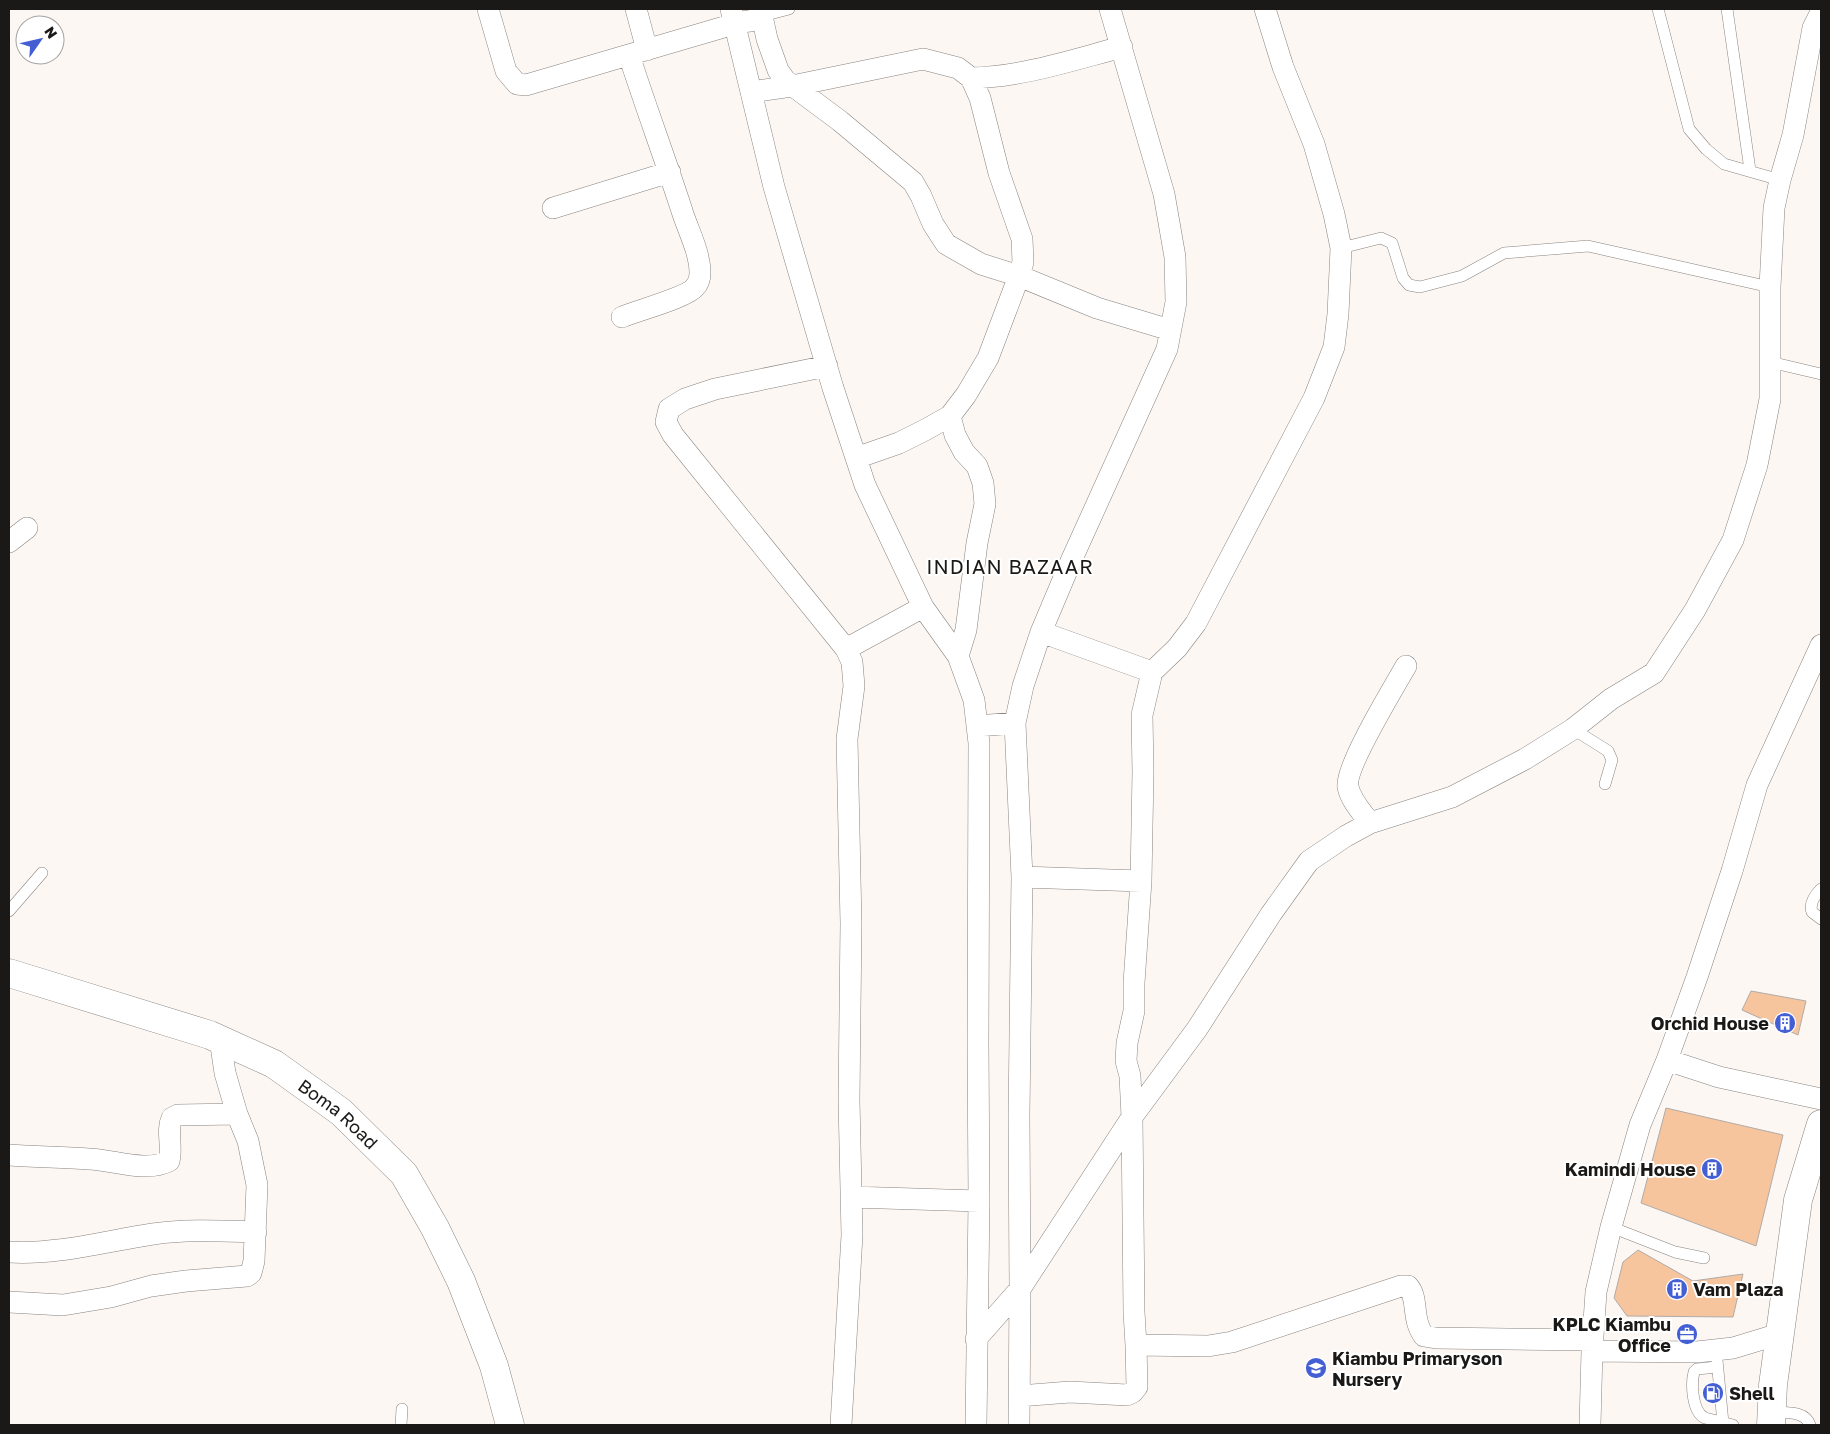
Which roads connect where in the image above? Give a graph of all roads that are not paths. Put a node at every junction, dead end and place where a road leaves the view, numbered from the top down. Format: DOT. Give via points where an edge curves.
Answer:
graph roads {
  1 [pos="488,9"];
  2 [pos="636,9"];
  3 [pos="789,9"];
  4 [pos="1110,9"];
  5 [pos="1265,9"];
  6 [pos="1658,9"];
  7 [pos="1727,9"];
  8 [pos="1821,12"];
  9 [pos="733,16"];
  10 [pos="762,16"];
  11 [pos="1122,47"];
  12 [pos="638,52"];
  13 [pos="971,78"];
  14 [pos="792,86"];
  15 [pos="751,92"];
  16 [pos="1750,170"];
  17 [pos="670,172"];
  18 [pos="1780,180"];
  19 [pos="553,208"];
  20 [pos="1341,248"];
  21 [pos="1019,276"];
  22 [pos="1770,287"];
  23 [pos="622,316"];
  24 [pos="1170,330"];
  25 [pos="1770,362"];
  26 [pos="827,366"];
  27 [pos="1821,374"];
  28 [pos="950,416"];
  29 [pos="856,458"];
  30 [pos="27,528"];
  31 [pos="9,542"];
  32 [pos="923,607"];
  33 [pos="1041,632"];
  34 [pos="1821,645"];
  35 [pos="846,649"];
  36 [pos="958,656"];
  37 [pos="1406,666"];
  38 [pos="1152,672"];
  39 [pos="1015,723"];
  40 [pos="977,726"];
  41 [pos="1572,729"];
  42 [pos="1605,784"];
  43 [pos="1370,823"];
  44 [pos="42,873"];
  45 [pos="1022,877"];
  46 [pos="1141,880"];
  47 [pos="1821,889"];
  48 [pos="9,911"];
  49 [pos="1821,919"];
  50 [pos="9,973"];
  51 [pos="220,1039"];
  52 [pos="1667,1060"];
  53 [pos="1821,1100"];
  54 [pos="237,1114"];
  55 [pos="1132,1117"];
  56 [pos="1821,1124"];
  57 [pos="9,1155"];
  58 [pos="851,1197"];
  59 [pos="979,1201"];
  60 [pos="1611,1227"];
  61 [pos="256,1232"];
  62 [pos="9,1252"];
  63 [pos="1704,1258"];
  64 [pos="1020,1289"];
  65 [pos="9,1302"];
  66 [pos="1780,1334"];
  67 [pos="976,1339"];
  68 [pos="1136,1345"];
  69 [pos="1592,1346"];
  70 [pos="1717,1358"];
  71 [pos="1019,1396"];
  72 [pos="402,1410"];
  73 [pos="1771,1419"];
  74 [pos="1728,1424"];
  75 [pos="401,1425"];
  76 [pos="510,1425"];
  77 [pos="841,1425"];
  78 [pos="976,1425"];
  79 [pos="1019,1425"];
  80 [pos="1590,1425"];
  81 [pos="1810,1425"];
  1 -- 12 [label="street" via="506,71 517,84 526,85"];
  2 -- 12 [label="street"];
  3 -- 10 [label="lane"];
  4 -- 11 [label="street"];
  5 -- 20 [label="street" via="1283,67 1314,144"];
  6 -- 16 [label="lane" via="1689,128 1724,164"];
  7 -- 16 [label="lane"];
  8 -- 18 [label="street" via="1813,28 1794,135"];
  9 -- 10 [label="street" via="750,21"];
  9 -- 12 [label="street"];
  9 -- 15 [label="street"];
  10 -- 14 [label="street" via="778,70"];
  11 -- 13 [label="street" via="996,78"];
  11 -- 24 [label="street" via="1164,194 1175,257 1176,302"];
  12 -- 17 [label="street" via="651,123"];
  13 -- 14 [label="street" via="958,68 923,58"];
  13 -- 21 [label="street" via="980,98 999,173 1022,239 1023,262"];
  14 -- 15 [label="street"];
  14 -- 21 [label="street" via="840,120 913,182 946,244 981,264"];
  15 -- 26 [label="street" via="774,187"];
  16 -- 18 [label="lane"];
  17 -- 19 [label="street"];
  17 -- 23 [label="street" via="696,254 699,281 694,289 680,296"];
  18 -- 22 [label="street" via="1774,208"];
  20 -- 22 [label="lane" via="1380,238 1392,243 1403,278 1409,285 1420,287 1462,276 1504,253 1588,246"];
  20 -- 38 [label="street" via="1334,347 1314,398 1196,623"];
  21 -- 24 [label="street" via="1097,308"];
  21 -- 28 [label="street" via="988,358"];
  22 -- 25 [label="street"];
  24 -- 33 [label="street" via="1167,349"];
  25 -- 27 [label="lane"];
  25 -- 41 [label="street" via="1770,399 1757,465 1733,540 1696,610 1654,673 1611,699"];
  26 -- 29 [label="street"];
  26 -- 35 [label="street" via="715,389 684,399 669,409 666,422 673,435"];
  28 -- 29 [label="street" via="898,443"];
  28 -- 36 [label="street" via="964,452 977,466 985,504 966,630"];
  29 -- 32 [label="street"];
  30 -- 31 [label="street"];
  32 -- 35 [label="street"];
  32 -- 36 [label="street"];
  33 -- 38 [label="street"];
  33 -- 39 [label="street"];
  34 -- 52 [label="street" via="1757,785 1729,880"];
  35 -- 58 [label="street" via="852,662 854,686 847,739"];
  36 -- 40 [label="street" via="974,700"];
  37 -- 43 [label="street" via="1348,777 1348,788 1355,804"];
  38 -- 46 [label="street" via="1142,715"];
  39 -- 40 [label="street"];
  39 -- 45 [label="street"];
  40 -- 59 [label="street"];
  41 -- 42 [label="lane" via="1611,755"];
  41 -- 43 [label="street" via="1525,759 1452,797"];
  43 -- 55 [label="street" via="1309,861 1197,1029"];
  44 -- 48 [label="lane"];
  45 -- 46 [label="street"];
  45 -- 64 [label="street"];
  46 -- 55 [label="street" via="1134,1011 1126,1061"];
  47 -- 49 [label="lane" via="1814,896 1811,908"];
  50 -- 51 [label="main road, Boma Road"];
  51 -- 54 [label="street" via="224,1073"];
  51 -- 76 [label="main road, Boma Road" via="274,1064 341,1112 404,1174 436,1228 461,1281 494,1366"];
  52 -- 53 [label="street" via="1719,1077"];
  52 -- 60 [label="street" via="1640,1125"];
  54 -- 57 [label="street" via="178,1115 172,1118 169,1162 160,1166"];
  54 -- 61 [label="street" via="248,1141 257,1185"];
  55 -- 64 [label="street"];
  55 -- 68 [label="street"];
  56 -- 66 [label="main road" via="1798,1200"];
  58 -- 59 [label="street"];
  58 -- 77 [label="street" via="852,1235"];
  59 -- 67 [label="street"];
  60 -- 63 [label="lane" via="1675,1252"];
  60 -- 69 [label="street" via="1596,1292"];
  61 -- 62 [label="street" via="154,1234 118,1241"];
  61 -- 65 [label="street" via="254,1261 247,1276 151,1286 112,1297 63,1305"];
  64 -- 67 [label="street"];
  64 -- 71 [label="street"];
  66 -- 70 [label="street" via="1733,1348"];
  66 -- 73 [label="main road" via="1772,1384"];
  67 -- 78 [label="street"];
  68 -- 69 [label="street" via="1208,1346 1232,1342 1408,1286 1413,1291 1417,1324 1424,1336"];
  68 -- 71 [label="street" via="1137,1387 1134,1392 1127,1395 1070,1392"];
  69 -- 70 [label="street" via="1698,1352"];
  69 -- 80 [label="street"];
  70 -- 74 [label="lane"];
  70 -- 74 [label="lane" via="1694,1372 1695,1406 1701,1416"];
  71 -- 79 [label="street"];
  72 -- 75 [label="lane"];
  73 -- 81 [label="lane" via="1801,1414"];
}
